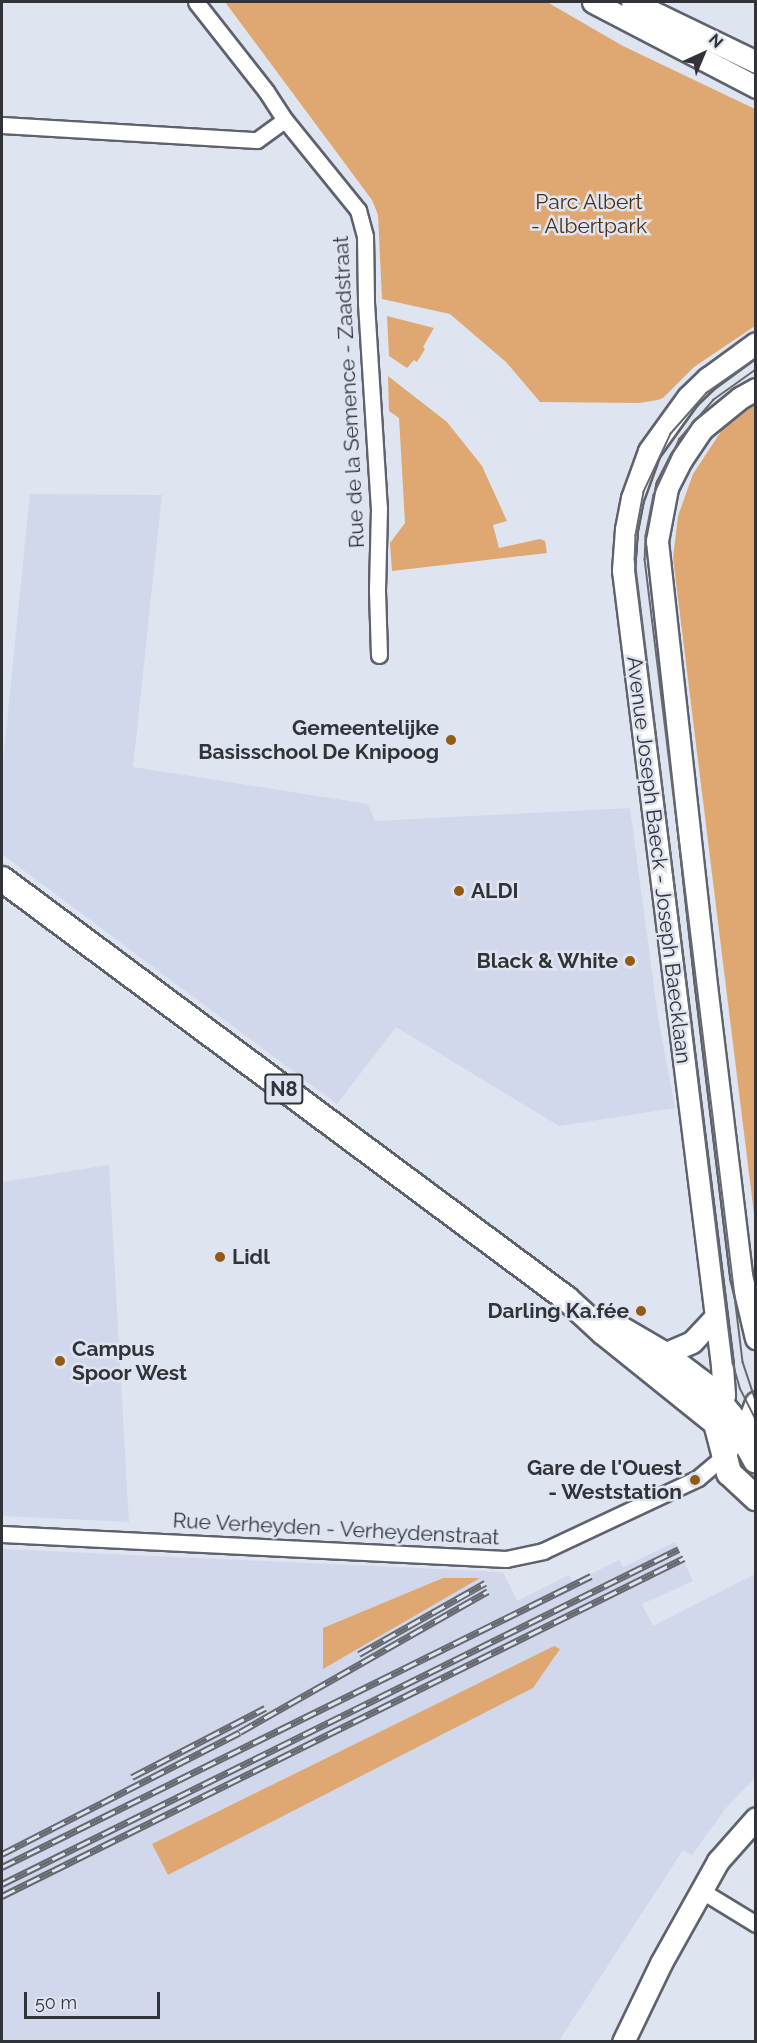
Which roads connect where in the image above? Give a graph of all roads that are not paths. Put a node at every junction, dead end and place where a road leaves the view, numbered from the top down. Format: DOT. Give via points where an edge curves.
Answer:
graph roads {
  1 [pos="196,2"];
  2 [pos="593,2"];
  3 [pos="632,2"];
  4 [pos="756,62"];
  5 [pos="756,87"];
  6 [pos="285,120"];
  7 [pos="2,125"];
  8 [pos="756,344"];
  9 [pos="756,389"];
  10 [pos="379,655"];
  11 [pos="2,879"];
  12 [pos="748,1274"];
  13 [pos="567,1299"];
  14 [pos="715,1317"];
  15 [pos="756,1338"];
  16 [pos="664,1354"];
  17 [pos="756,1402"];
  18 [pos="720,1414"];
  19 [pos="743,1436"];
  20 [pos="724,1458"];
  21 [pos="756,1461"];
  22 [pos="756,1498"];
  23 [pos="2,1534"];
  24 [pos="756,1818"];
  25 [pos="702,1891"];
  26 [pos="756,1924"];
  27 [pos="623,2042"];
  1 -- 6 [label="street, Rue de la Semence - Zaadstraat"];
  2 -- 5 [label="street"];
  3 -- 4 [label="street"];
  6 -- 7 [label="street" via="257,140"];
  6 -- 10 [label="street, Rue de la Semence - Zaadstraat" via="358,210 365,236 379,508"];
  8 -- 14 [label="street, Avenue Joseph Baeck - Joseph Baecklaan" via="688,397 649,451 632,498 623,570"];
  9 -- 12 [label="street, Avenue Joseph Baeck - Joseph Baecklaan" via="702,429 681,460 667,488 657,541 706,985"];
  11 -- 13 [label="main road, N8"];
  12 -- 15 [label="street, Avenue Joseph Baeck - Joseph Baecklaan"];
  13 -- 16 [label="main road, N8"];
  13 -- 18 [label="main road, N8" via="604,1333"];
  14 -- 16 [label="street" via="692,1342"];
  14 -- 18 [label="street, Avenue Joseph Baeck - Joseph Baecklaan" via="722,1365"];
  16 -- 18 [label="main road, N8" via="709,1388"];
  17 -- 19 [label="street"];
  18 -- 19 [label="main road, N8"];
  18 -- 20 [label="main road"];
  19 -- 20 [label="street, Rue Verheyden - Verheydenstraat"];
  19 -- 21 [label="main road, N8"];
  20 -- 22 [label="main road" via="729,1473"];
  20 -- 23 [label="street, Rue Verheyden - Verheydenstraat" via="698,1478 543,1551 506,1559"];
  24 -- 25 [label="street" via="718,1861"];
  25 -- 26 [label="street"];
  25 -- 27 [label="street"];
}
